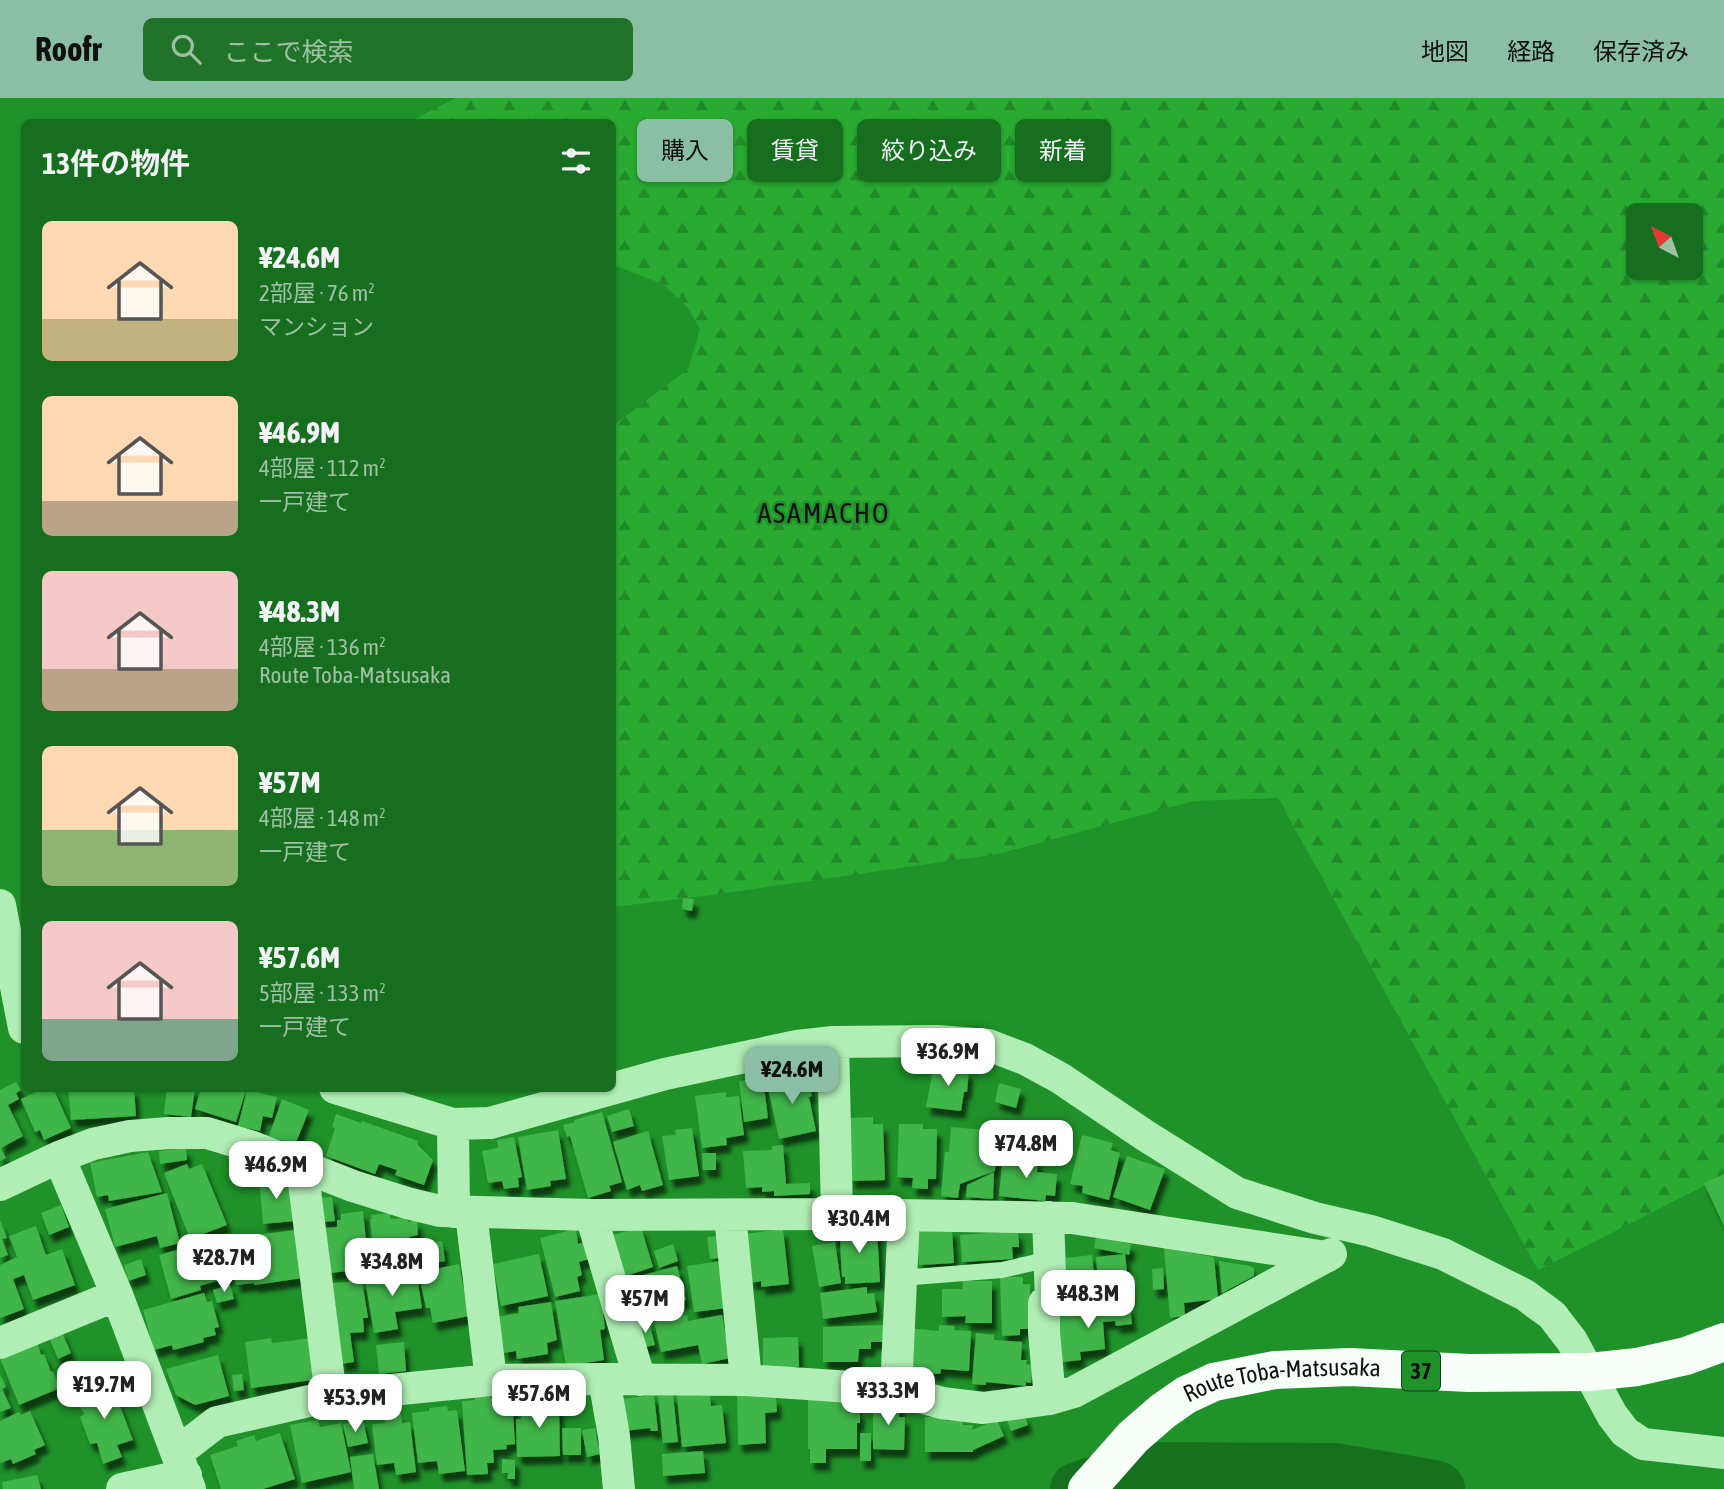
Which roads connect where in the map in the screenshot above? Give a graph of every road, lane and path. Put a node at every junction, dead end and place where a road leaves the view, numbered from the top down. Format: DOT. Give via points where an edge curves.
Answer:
graph roads {
  1 [pos="0,905"];
  2 [pos="21,1013"];
  3 [pos="21,1035"];
  4 [pos="833,1042"];
  5 [pos="0,1043"];
  6 [pos="616,1088"];
  7 [pos="348,1092"];
  8 [pos="601,1092"];
  9 [pos="453,1124"];
  10 [pos="59,1157"];
  11 [pos="302,1167"];
  12 [pos="0,1185"];
  13 [pos="463,1212"];
  14 [pos="837,1214"];
  15 [pos="591,1215"];
  16 [pos="730,1215"];
  17 [pos="904,1215"];
  18 [pos="1048,1217"];
  19 [pos="1371,1231"];
  20 [pos="1326,1257"];
  21 [pos="1050,1259"];
  22 [pos="901,1278"];
  23 [pos="117,1295"];
  24 [pos="1724,1342"];
  25 [pos="0,1343"];
  26 [pos="1590,1372"];
  27 [pos="604,1379"];
  28 [pos="491,1380"];
  29 [pos="640,1380"];
  30 [pos="746,1380"];
  31 [pos="896,1390"];
  32 [pos="331,1396"];
  33 [pos="1050,1399"];
  34 [pos="1724,1453"];
  35 [pos="185,1472"];
  36 [pos="122,1489"];
  37 [pos="619,1489"];
  38 [pos="1087,1489"];
  1 -- 2 [label="street"];
  3 -- 5 [label="street"];
  4 -- 6 [label="street" via="797,1046"];
  4 -- 14 [label="street"];
  4 -- 19 [label="street" via="988,1045 1060,1078 1237,1193"];
  7 -- 9 [label="street"];
  8 -- 9 [label="street" via="490,1123"];
  9 -- 13 [label="street"];
  10 -- 11 [label="street" via="130,1136 207,1133"];
  10 -- 12 [label="street"];
  10 -- 23 [label="street"];
  11 -- 13 [label="street" via="407,1203"];
  11 -- 32 [label="street"];
  13 -- 15 [label="street"];
  13 -- 28 [label="street"];
  14 -- 16 [label="street"];
  14 -- 17 [label="street"];
  15 -- 16 [label="street"];
  15 -- 29 [label="street"];
  16 -- 30 [label="street"];
  17 -- 18 [label="street"];
  17 -- 22 [label="street"];
  18 -- 20 [label="street"];
  18 -- 21 [label="street"];
  19 -- 20 [label="street"];
  19 -- 26 [label="street" via="1443,1254 1525,1295 1552,1315"];
  20 -- 33 [label="street" via="1074,1392"];
  21 -- 22 [label="lane" via="1002,1270"];
  21 -- 33 [label="street" via="1051,1300 1044,1303"];
  22 -- 31 [label="street"];
  23 -- 25 [label="street"];
  23 -- 35 [label="street"];
  24 -- 26 [label="main road, Route Toba-Matsusaka / 37" via="1637,1367"];
  26 -- 34 [label="street" via="1612,1415 1625,1432 1643,1444"];
  26 -- 38 [label="main road, Route Toba-Matsusaka / 37" via="1469,1373 1350,1367 1275,1370 1214,1382 1163,1411"];
  27 -- 28 [label="street"];
  27 -- 29 [label="street"];
  27 -- 37 [label="street"];
  28 -- 32 [label="street"];
  29 -- 30 [label="street"];
  30 -- 31 [label="street"];
  31 -- 33 [label="street" via="983,1408"];
  32 -- 35 [label="street" via="217,1422"];
  35 -- 36 [label="street"];
}
